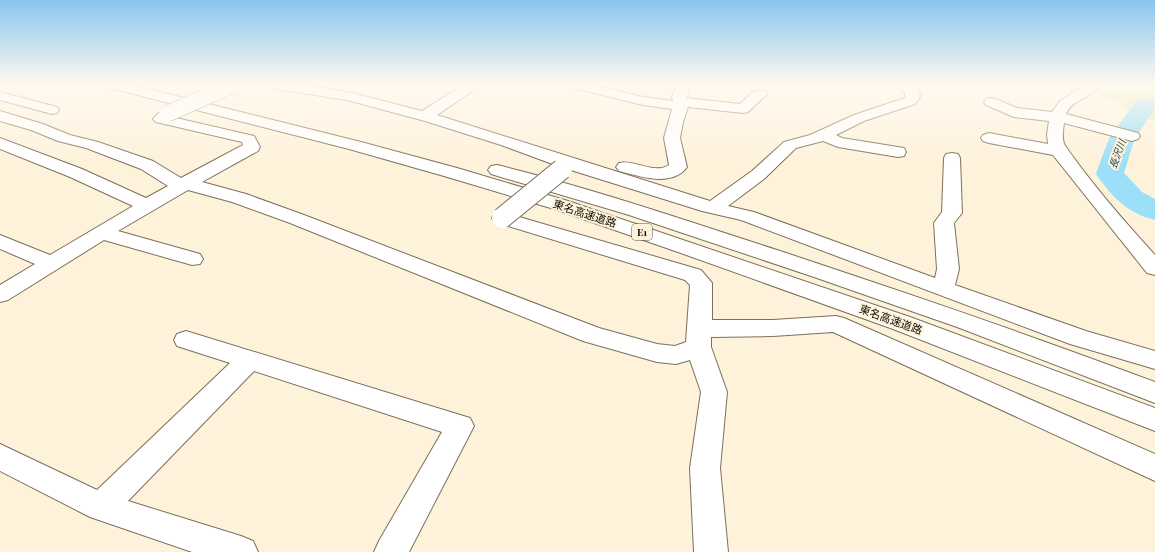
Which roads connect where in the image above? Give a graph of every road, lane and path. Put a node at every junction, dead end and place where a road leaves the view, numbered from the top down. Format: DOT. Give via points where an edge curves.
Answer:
graph roads {
  1 [pos="174,111"];
  2 [pos="221,111"];
  3 [pos="272,111"];
  4 [pos="406,111"];
  5 [pos="434,111"];
  6 [pos="678,111"];
  7 [pos="881,111"];
  8 [pos="1011,111"];
  9 [pos="1060,111"];
  10 [pos="0,116"];
  11 [pos="426,116"];
  12 [pos="1058,118"];
  13 [pos="1125,134"];
  14 [pos="824,135"];
  15 [pos="990,138"];
  16 [pos="0,143"];
  17 [pos="1061,151"];
  18 [pos="898,152"];
  19 [pos="952,158"];
  20 [pos="565,165"];
  21 [pos="182,185"];
  22 [pos="146,205"];
  23 [pos="714,208"];
  24 [pos="101,233"];
  25 [pos="0,242"];
  26 [pos="1148,252"];
  27 [pos="192,259"];
  28 [pos="51,263"];
  29 [pos="1155,268"];
  30 [pos="943,289"];
  31 [pos="0,295"];
  32 [pos="699,338"];
  33 [pos="186,340"];
  34 [pos="249,360"];
  35 [pos="1155,360"];
  36 [pos="1155,393"];
  37 [pos="1155,420"];
  38 [pos="0,457"];
  39 [pos="1155,468"];
  40 [pos="101,507"];
  41 [pos="241,552"];
  42 [pos="391,552"];
  43 [pos="711,552"];
  1 -- 21 [label="main road, bridge" via="161,119 248,139 252,147"];
  2 -- 37 [label="main road, 東名高速道路 / E1" via="489,183 612,222 882,315"];
  3 -- 36 [label="main road, 東名高速道路 / E1" via="589,196 845,279 1072,360"];
  4 -- 11 [label="main road"];
  5 -- 11 [label="main road"];
  6 -- 20 [label="main road" via="672,138 678,166 673,171 665,174 652,173 574,158 568,159"];
  7 -- 14 [label="main road"];
  8 -- 12 [label="main road"];
  9 -- 12 [label="main road"];
  10 -- 21 [label="main road" via="147,165"];
  11 -- 20 [label="main road" via="507,142"];
  12 -- 13 [label="main road"];
  12 -- 17 [label="main road" via="1054,133"];
  14 -- 18 [label="main road" via="838,142"];
  14 -- 23 [label="main road" via="790,145"];
  15 -- 17 [label="main road"];
  16 -- 22 [label="main road" via="76,173"];
  17 -- 26 [label="main road" via="1076,173"];
  19 -- 30 [label="main road" via="952,213 944,223 948,269"];
  20 -- 23 [label="main road"];
  20 -- 32 [label="main road, bridge" via="502,218 694,275 701,283"];
  21 -- 22 [label="main road"];
  21 -- 32 [label="main road" via="239,198 297,219 592,335 657,353 676,355"];
  22 -- 24 [label="main road"];
  23 -- 30 [label="main road" via="747,216"];
  24 -- 27 [label="main road"];
  24 -- 28 [label="main road"];
  25 -- 28 [label="main road"];
  26 -- 29 [label="main road"];
  28 -- 31 [label="main road"];
  30 -- 35 [label="main road" via="1079,338"];
  32 -- 39 [label="main road" via="773,328 836,324"];
  32 -- 43 [label="main road" via="714,392 705,468"];
  33 -- 34 [label="main road"];
  34 -- 40 [label="main road"];
  34 -- 42 [label="main road" via="460,426"];
  38 -- 40 [label="main road"];
  40 -- 41 [label="main road"];
}
